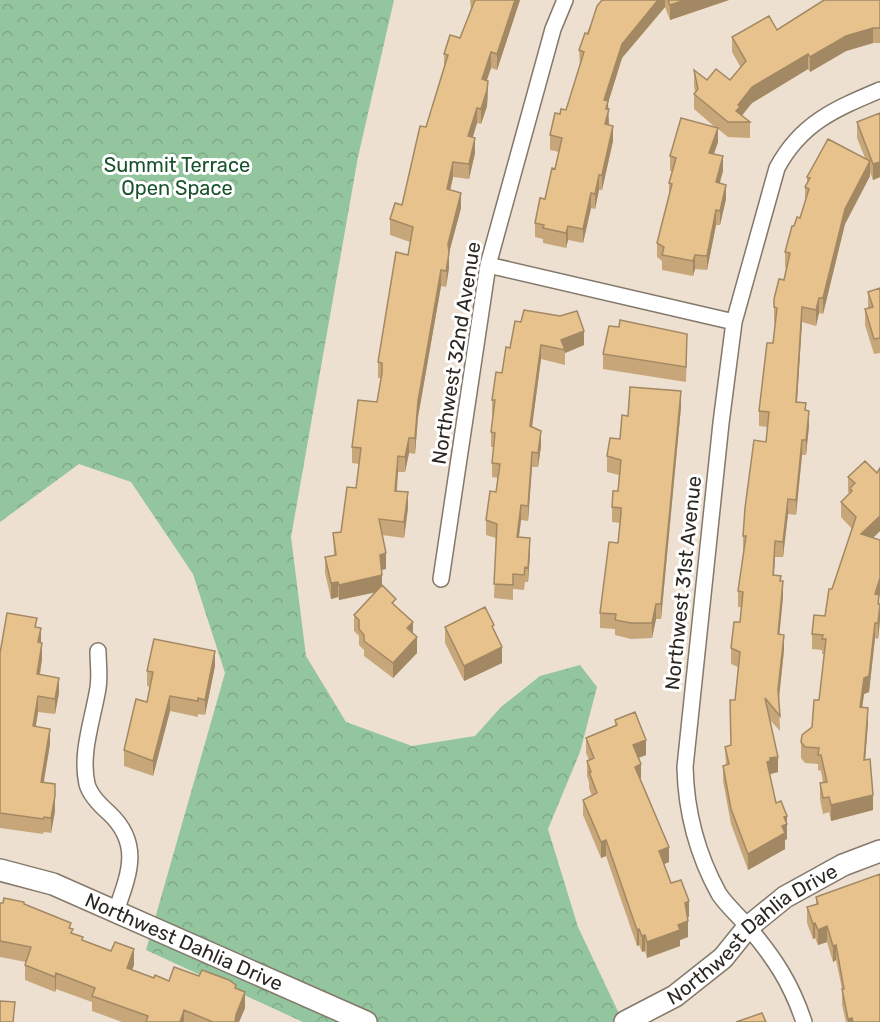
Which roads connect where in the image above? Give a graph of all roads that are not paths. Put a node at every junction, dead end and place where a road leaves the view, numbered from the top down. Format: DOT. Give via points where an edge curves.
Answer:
graph roads {
  1 [pos="566,0"];
  2 [pos="880,90"];
  3 [pos="488,265"];
  4 [pos="734,322"];
  5 [pos="441,579"];
  6 [pos="98,651"];
  7 [pos="880,851"];
  8 [pos="0,870"];
  9 [pos="116,911"];
  10 [pos="748,927"];
  11 [pos="366,1022"];
  12 [pos="625,1022"];
  13 [pos="804,1022"];
  1 -- 3 [label="street, Northwest 32nd Avenue" via="553,29"];
  2 -- 4 [label="street, Northwest 31st Avenue" via="827,114 804,129 788,148 777,168"];
  3 -- 4 [label="street"];
  3 -- 5 [label="street, Northwest 32nd Avenue"];
  4 -- 10 [label="street, Northwest 31st Avenue" via="684,767 686,804 699,850 720,895"];
  6 -- 9 [label="street" via="99,685 85,760 87,786 118,822 129,846 131,869"];
  7 -- 10 [label="street, Northwest Dahlia Drive" via="843,865 785,897"];
  8 -- 9 [label="street, Northwest Dahlia Drive" via="53,884"];
  9 -- 11 [label="street, Northwest Dahlia Drive"];
  10 -- 12 [label="street, Northwest Dahlia Drive" via="723,958 675,996"];
  10 -- 13 [label="street, Northwest 31st Avenue" via="780,966"];
}
